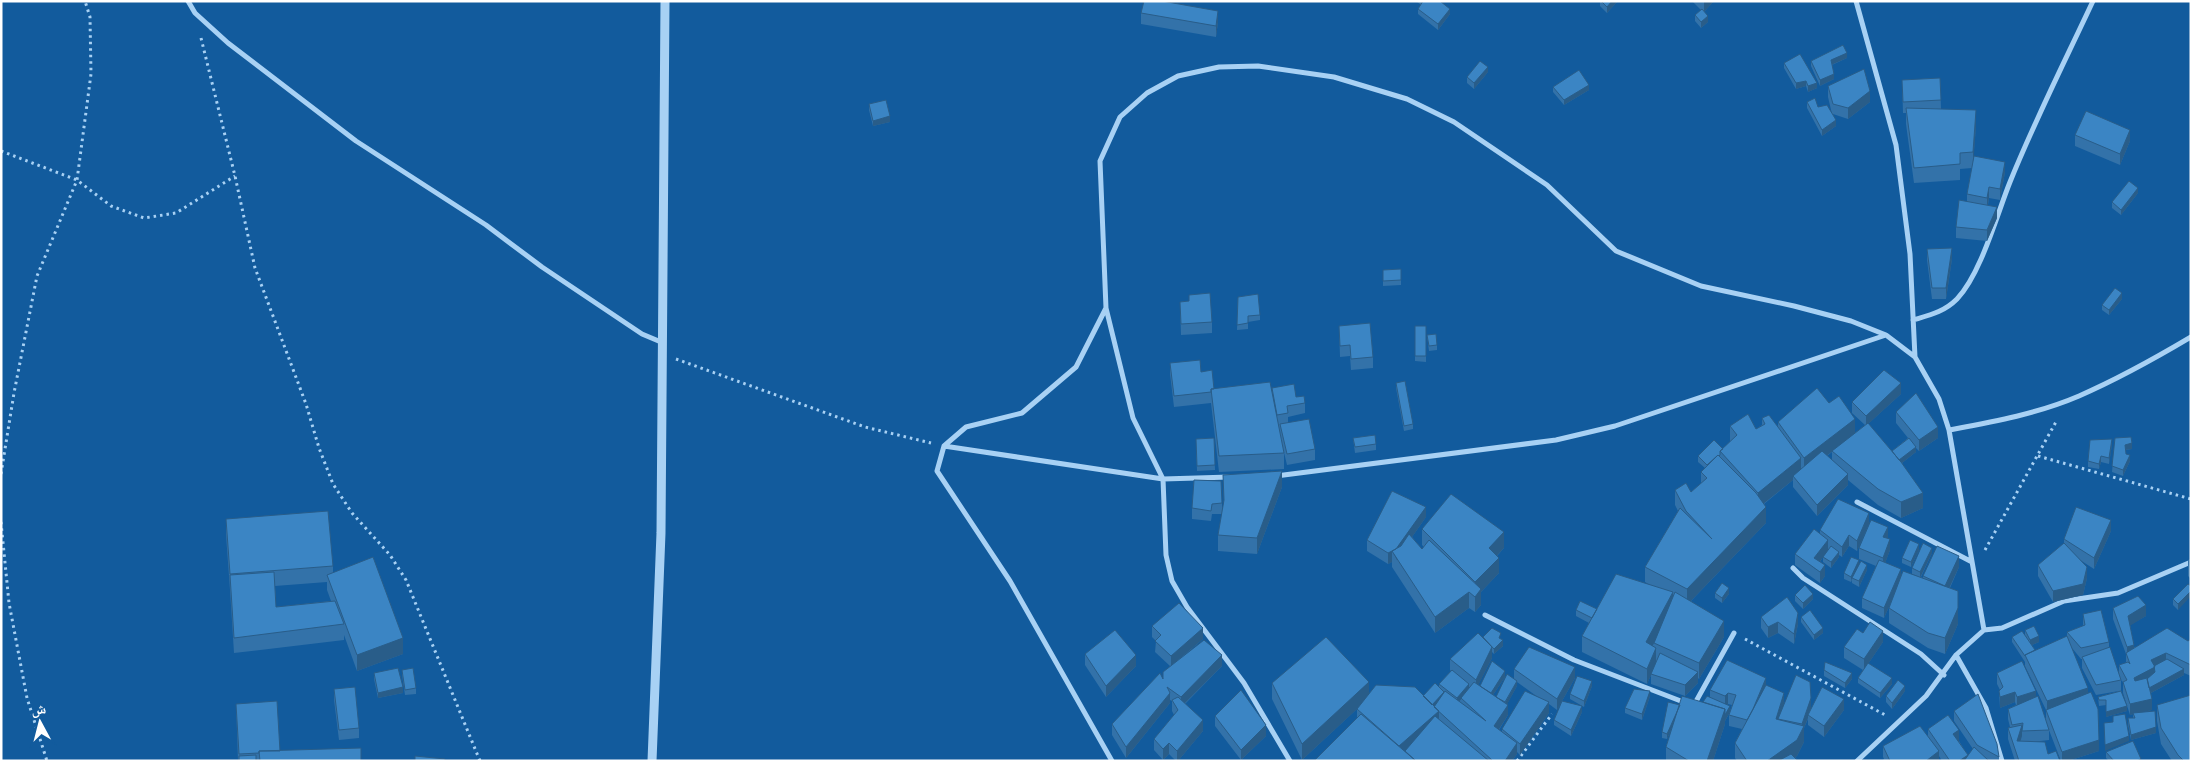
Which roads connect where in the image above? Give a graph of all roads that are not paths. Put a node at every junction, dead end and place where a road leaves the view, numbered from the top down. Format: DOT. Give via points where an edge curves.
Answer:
graph roads {
  1 [pos="188,1"];
  2 [pos="665,1"];
  3 [pos="1856,1"];
  4 [pos="2093,1"];
  5 [pos="1106,308"];
  6 [pos="1913,320"];
  7 [pos="1886,335"];
  8 [pos="2191,337"];
  9 [pos="661,342"];
  10 [pos="1915,357"];
  11 [pos="1949,430"];
  12 [pos="944,446"];
  13 [pos="1271,476"];
  14 [pos="1235,477"];
  15 [pos="1163,479"];
  16 [pos="1856,502"];
  17 [pos="1972,562"];
  18 [pos="2191,562"];
  19 [pos="1793,568"];
  20 [pos="1485,615"];
  21 [pos="1984,630"];
  22 [pos="1734,633"];
  23 [pos="1956,655"];
  24 [pos="1944,675"];
  25 [pos="652,761"];
  26 [pos="1112,761"];
  27 [pos="1290,761"];
  28 [pos="1857,761"];
  29 [pos="2002,761"];
  1 -- 9 [label="street" via="195,13 228,43 356,141 486,225 642,334"];
  2 -- 9 [label="street"];
  3 -- 6 [label="street" via="1896,146 1910,254"];
  4 -- 6 [label="street" via="2010,181 1994,229 1971,277 1959,298 1949,307"];
  5 -- 7 [label="street" via="1100,160 1120,117 1147,93 1178,76 1219,68 1258,66 1334,77 1407,99 1454,122 1547,185 1616,251 1664,272 1701,286 1851,321"];
  5 -- 12 [label="street" via="1076,367 1022,413 966,427"];
  5 -- 15 [label="street" via="1133,418"];
  6 -- 10 [label="street"];
  7 -- 10 [label="street"];
  7 -- 13 [label="street" via="1615,426 1556,440"];
  8 -- 11 [label="street" via="2142,366 2067,400 1990,423"];
  9 -- 25 [label="street" via="661,533"];
  10 -- 11 [label="street" via="1939,399"];
  11 -- 17 [label="street"];
  12 -- 15 [label="street"];
  12 -- 26 [label="street" via="937,471 1010,581"];
  14 -- 15 [label="street"];
  15 -- 27 [label="street" via="1166,555 1172,580 1187,607 1244,683"];
  16 -- 17 [label="street"];
  17 -- 21 [label="street"];
  18 -- 21 [label="street" via="2118,593 2064,601 2002,628"];
  19 -- 24 [label="street" via="1803,578 1921,654"];
  20 -- 22 [label="street" via="1574,660 1693,705"];
  21 -- 23 [label="street"];
  23 -- 24 [label="street"];
  23 -- 29 [label="street" via="1986,708"];
  24 -- 28 [label="street"];
}
